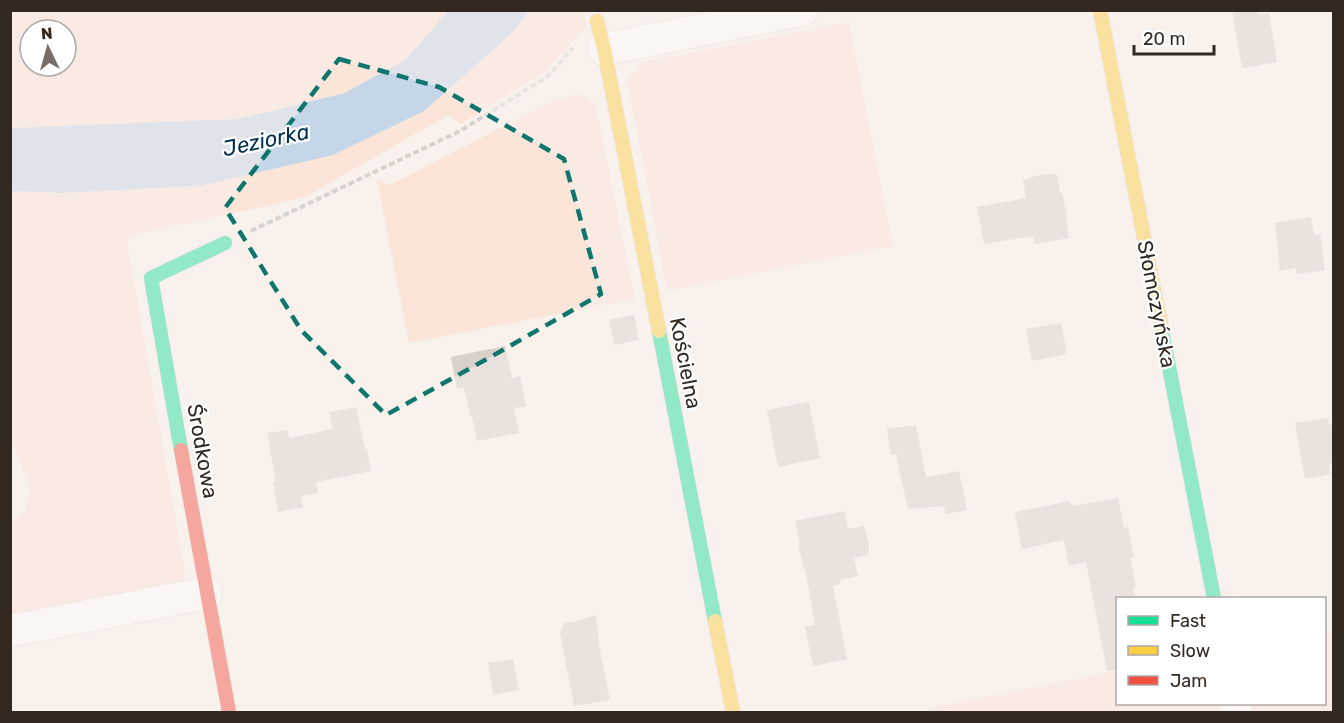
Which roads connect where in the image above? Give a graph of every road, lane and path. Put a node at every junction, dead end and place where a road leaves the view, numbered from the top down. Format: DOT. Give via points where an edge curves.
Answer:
graph roads {
  1 [pos="802,10"];
  2 [pos="1100,10"];
  3 [pos="601,35"];
  4 [pos="225,243"];
  5 [pos="206,593"];
  6 [pos="1214,597"];
  7 [pos="10,631"];
  8 [pos="229,712"];
  9 [pos="732,712"];
  1 -- 3 [label="street"];
  2 -- 6 [label="street, Słomczyńska"];
  3 -- 4 [label="path" via="547,77 460,131"];
  3 -- 9 [label="street, Kościelna"];
  4 -- 5 [label="street, Środkowa" via="151,278"];
  5 -- 7 [label="street"];
  5 -- 8 [label="street, Środkowa"];
}
